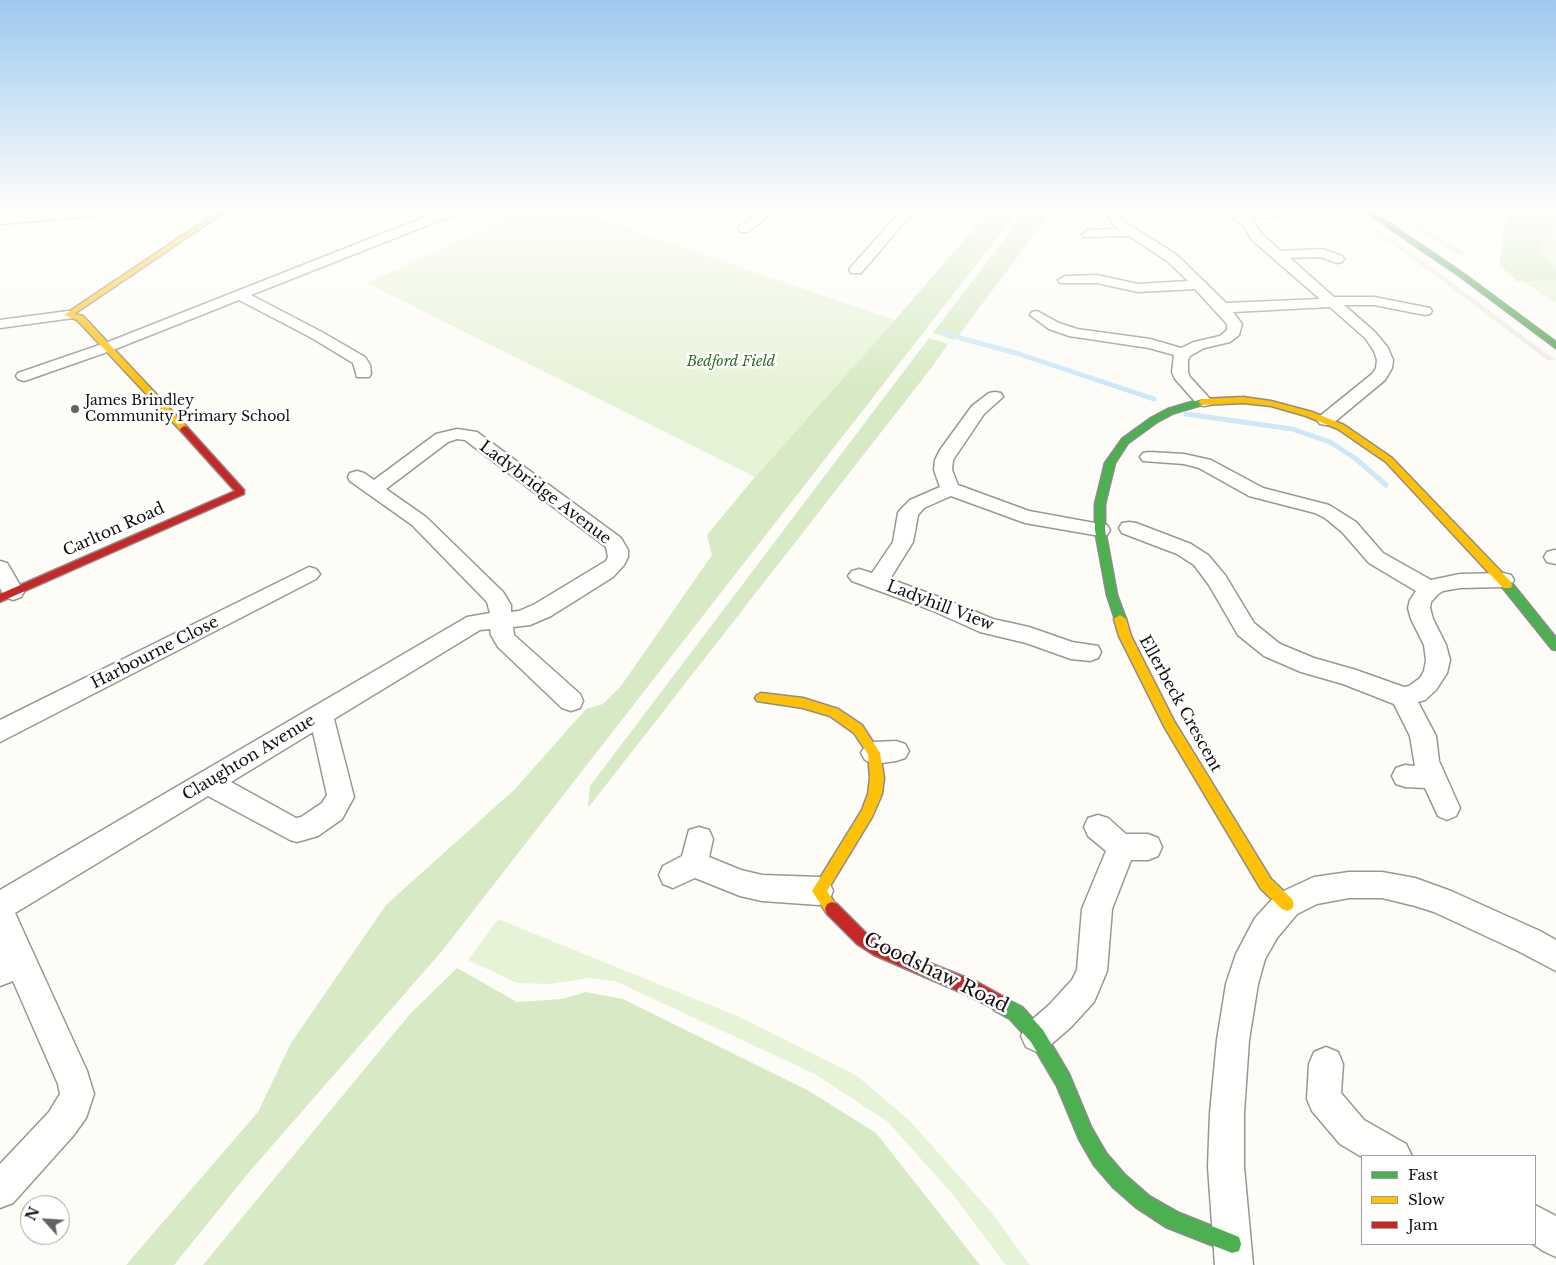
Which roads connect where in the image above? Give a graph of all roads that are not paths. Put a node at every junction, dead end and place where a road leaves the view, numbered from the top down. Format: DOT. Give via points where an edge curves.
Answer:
graph roads {
  1 [pos="135,270"];
  2 [pos="303,270"];
  3 [pos="1184,270"];
  4 [pos="1295,270"];
  5 [pos="1455,270"];
  6 [pos="1472,270"];
  7 [pos="1070,276"];
  8 [pos="1493,284"];
  9 [pos="1200,285"];
  10 [pos="240,295"];
  11 [pos="1331,302"];
  12 [pos="1222,308"];
  13 [pos="1424,311"];
  14 [pos="68,315"];
  15 [pos="1037,320"];
  16 [pos="0,324"];
  17 [pos="1556,346"];
  18 [pos="108,347"];
  19 [pos="1182,353"];
  20 [pos="366,369"];
  21 [pos="24,376"];
  22 [pos="997,396"];
  23 [pos="1204,400"];
  24 [pos="1326,420"];
  25 [pos="1156,454"];
  26 [pos="950,489"];
  27 [pos="1129,528"];
  28 [pos="1100,530"];
  29 [pos="0,568"];
  30 [pos="309,574"];
  31 [pos="1503,580"];
  32 [pos="1430,589"];
  33 [pos="7,596"];
  34 [pos="501,620"];
  35 [pos="1556,646"];
  36 [pos="1092,651"];
  37 [pos="1403,697"];
  38 [pos="761,698"];
  39 [pos="571,701"];
  40 [pos="321,715"];
  41 [pos="0,732"];
  42 [pos="1406,776"];
  43 [pos="1434,778"];
  44 [pos="208,782"];
  45 [pos="1448,808"];
  46 [pos="1098,828"];
  47 [pos="689,859"];
  48 [pos="819,890"];
  49 [pos="1287,904"];
  50 [pos="0,906"];
  51 [pos="0,911"];
  52 [pos="1556,956"];
  53 [pos="10,965"];
  54 [pos="1037,1036"];
  55 [pos="1326,1064"];
  56 [pos="1392,1155"];
  57 [pos="0,1190"];
  58 [pos="1536,1224"];
  59 [pos="1556,1238"];
  60 [pos="1233,1254"];
  1 -- 14 [label="main road"];
  2 -- 10 [label="street"];
  3 -- 9 [label="street"];
  4 -- 11 [label="street"];
  5 -- 17 [label="main road"];
  6 -- 8 [label="main road"];
  7 -- 9 [label="street" via="1138,288"];
  9 -- 12 [label="street"];
  10 -- 18 [label="street"];
  10 -- 20 [label="street" via="315,334 359,360"];
  11 -- 12 [label="street"];
  11 -- 13 [label="street" via="1374,301 1402,304"];
  11 -- 24 [label="street" via="1370,335 1385,360 1379,377"];
  12 -- 19 [label="street" via="1235,324 1234,332 1225,339"];
  14 -- 16 [label="street"];
  14 -- 18 [label="main road" via="80,318"];
  15 -- 19 [label="street" via="1085,336 1139,342"];
  18 -- 21 [label="street"];
  18 -- 33 [label="main road, Carlton Road" via="241,492"];
  19 -- 23 [label="street" via="1180,372 1183,379"];
  22 -- 26 [label="street" via="978,410 949,450 944,470"];
  23 -- 24 [label="main road, Ellerbeck Crescent" via="1258,402"];
  23 -- 28 [label="main road, Ellerbeck Crescent" via="1171,411 1126,441 1110,463 1103,484"];
  24 -- 31 [label="main road, Ellerbeck Crescent" via="1353,434 1389,460"];
  25 -- 32 [label="street" via="1205,464 1256,492 1311,505 1332,514 1349,527 1376,558"];
  26 -- 28 [label="street" via="1025,517"];
  26 -- 36 [label="street, Ladyhill View" via="917,504 908,514 903,542 868,579 939,604 988,626 1029,635 1070,650"];
  27 -- 37 [label="street" via="1154,544 1191,553 1202,560 1246,629 1272,650 1308,666 1348,676"];
  28 -- 49 [label="main road, Ellerbeck Crescent" via="1112,595 1129,645 1169,724 1266,884"];
  29 -- 33 [label="street"];
  30 -- 41 [label="street, Harbourne Close"];
  31 -- 32 [label="street" via="1455,582"];
  31 -- 35 [label="main road, Ellerbeck Crescent"];
  32 -- 37 [label="street" via="1419,608 1435,645 1438,660 1435,673 1417,693"];
  34 -- 34 [label="street, Ladybridge Avenue" via="514,621 532,615 590,581 614,565 618,550 606,537 465,434 442,438 366,483 412,515 495,597 500,605"];
  34 -- 39 [label="street, Ladybridge Avenue" via="502,635 506,641"];
  34 -- 40 [label="street, Claughton Avenue" via="483,621 467,627"];
  37 -- 43 [label="street" via="1423,736 1425,757"];
  38 -- 48 [label="main road" via="790,694 844,718 868,742 885,752 867,813"];
  40 -- 44 [label="street, Claughton Avenue"];
  40 -- 44 [label="street" via="341,796 332,811 308,827 290,828"];
  42 -- 43 [label="street"];
  43 -- 45 [label="street"];
  44 -- 50 [label="street, Claughton Avenue"];
  46 -- 54 [label="street" via="1135,847 1114,869 1096,909 1092,971 1083,991"];
  47 -- 48 [label="street" via="740,883 762,888"];
  48 -- 54 [label="main road, Goodshaw Road" via="836,915 862,939 879,950 993,999 1016,1013"];
  49 -- 52 [label="street" via="1314,891 1349,885 1382,885 1440,901"];
  49 -- 60 [label="street" via="1266,928 1251,954 1242,984 1233,1040 1226,1158"];
  51 -- 53 [label="street"];
  53 -- 57 [label="street" via="75,1083 77,1094 74,1106 61,1124"];
  54 -- 60 [label="main road, Goodshaw Road" via="1063,1080 1085,1133 1118,1181 1143,1202"];
  55 -- 56 [label="street" via="1324,1099 1352,1132"];
  58 -- 59 [label="street"];
}
